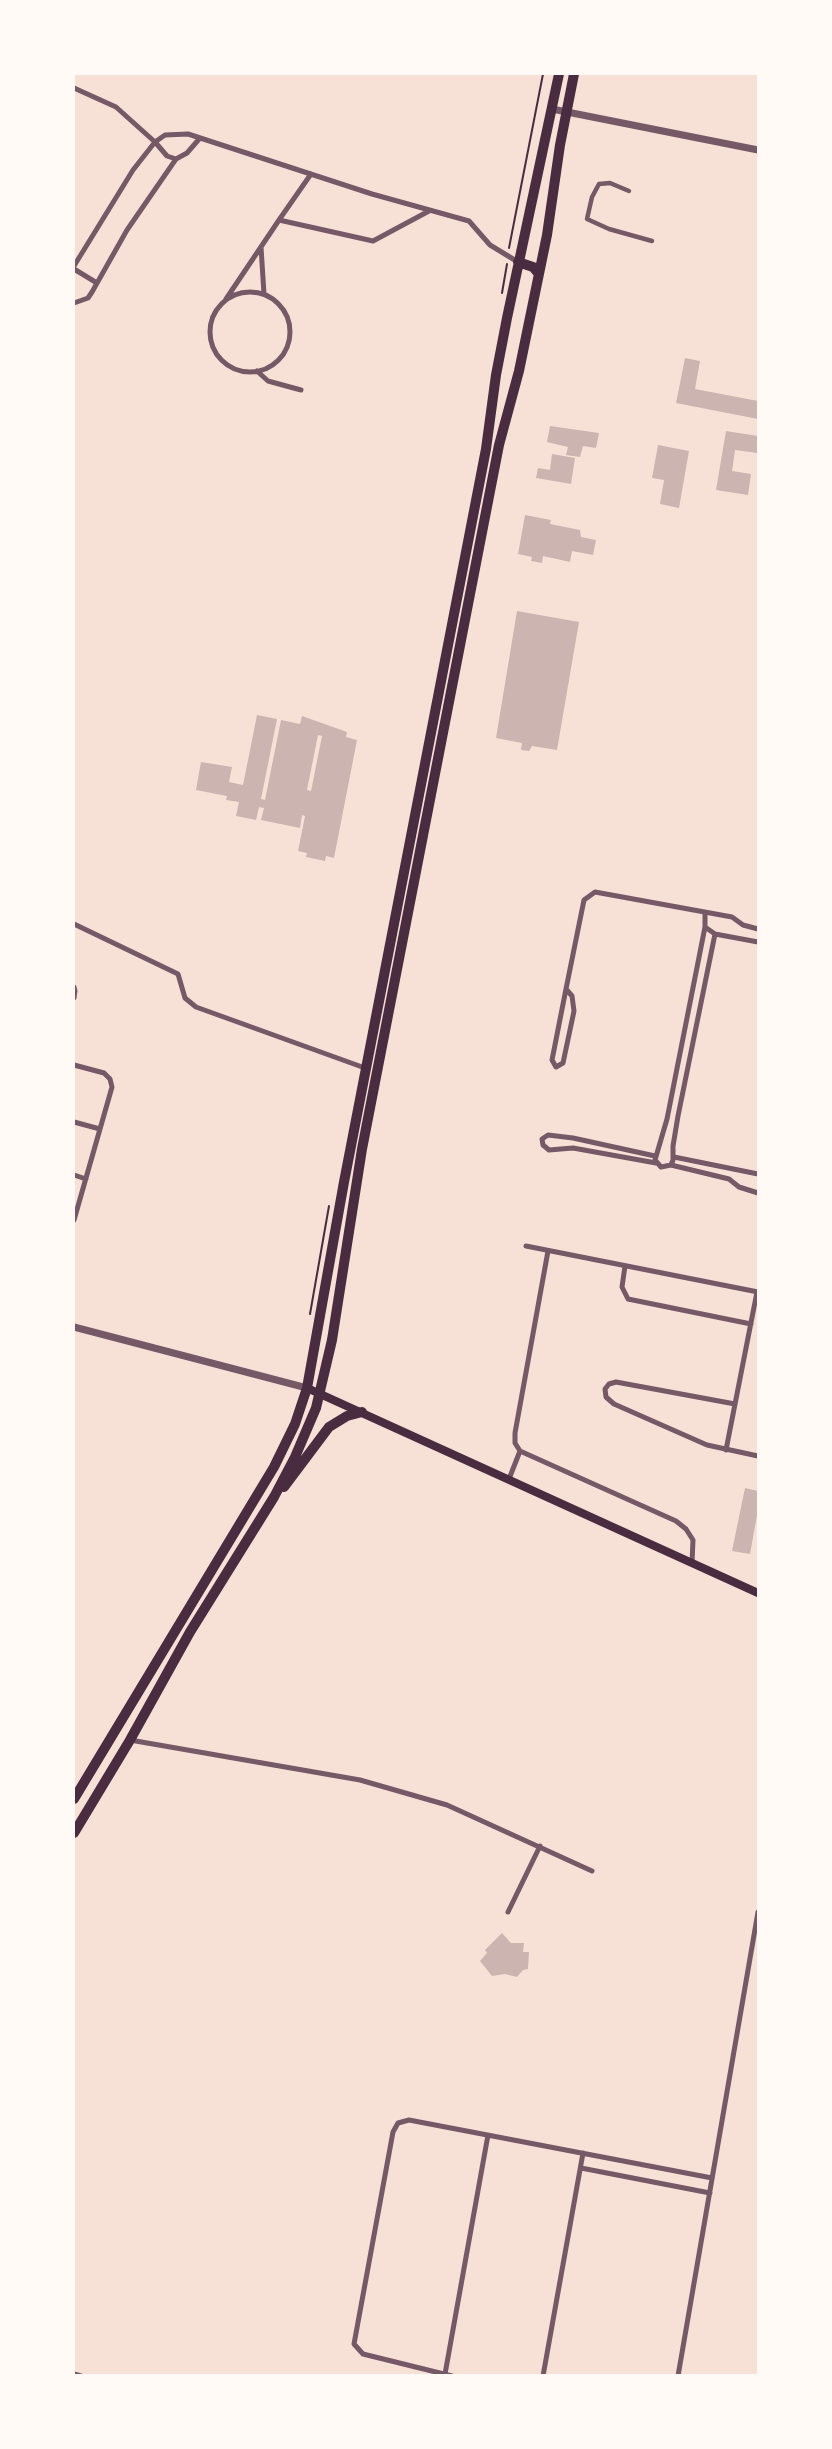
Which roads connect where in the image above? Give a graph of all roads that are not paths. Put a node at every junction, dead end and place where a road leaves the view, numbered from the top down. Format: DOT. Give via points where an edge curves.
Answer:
graph roads {
  1 [pos="559,74"];
  2 [pos="574,74"];
  3 [pos="74,88"];
  4 [pos="552,109"];
  5 [pos="566,112"];
  6 [pos="197,137"];
  7 [pos="155,142"];
  8 [pos="758,150"];
  9 [pos="176,159"];
  10 [pos="311,174"];
  11 [pos="629,191"];
  12 [pos="429,211"];
  13 [pos="279,220"];
  14 [pos="652,241"];
  15 [pos="261,247"];
  16 [pos="513,260"];
  17 [pos="74,267"];
  18 [pos="539,274"];
  19 [pos="97,283"];
  20 [pos="264,294"];
  21 [pos="226,299"];
  22 [pos="74,303"];
  23 [pos="506,318"];
  24 [pos="529,325"];
  25 [pos="257,371"];
  26 [pos="301,390"];
  27 [pos="705,912"];
  28 [pos="74,925"];
  29 [pos="705,927"];
  30 [pos="751,928"];
  31 [pos="758,929"];
  32 [pos="715,934"];
  33 [pos="749,940"];
  34 [pos="758,942"];
  35 [pos="74,987"];
  36 [pos="566,989"];
  37 [pos="74,998"];
  38 [pos="74,1065"];
  39 [pos="366,1068"];
  40 [pos="74,1122"];
  41 [pos="100,1129"];
  42 [pos="673,1155"];
  43 [pos="656,1158"];
  44 [pos="671,1165"];
  45 [pos="758,1174"];
  46 [pos="74,1175"];
  47 [pos="86,1179"];
  48 [pos="758,1193"];
  49 [pos="74,1220"];
  50 [pos="526,1246"];
  51 [pos="548,1251"];
  52 [pos="625,1266"];
  53 [pos="758,1292"];
  54 [pos="751,1324"];
  55 [pos="74,1327"];
  56 [pos="307,1388"];
  57 [pos="321,1392"];
  58 [pos="735,1404"];
  59 [pos="362,1412"];
  60 [pos="726,1450"];
  61 [pos="520,1451"];
  62 [pos="758,1456"];
  63 [pos="509,1479"];
  64 [pos="274,1497"];
  65 [pos="692,1563"];
  66 [pos="758,1593"];
  67 [pos="130,1740"];
  68 [pos="110,1741"];
  69 [pos="74,1799"];
  70 [pos="74,1833"];
  71 [pos="540,1846"];
  72 [pos="592,1871"];
  73 [pos="508,1912"];
  74 [pos="758,1912"];
  75 [pos="748,1969"];
  76 [pos="758,1971"];
  77 [pos="488,2135"];
  78 [pos="583,2153"];
  79 [pos="581,2168"];
  80 [pos="712,2178"];
  81 [pos="709,2193"];
  82 [pos="74,2374"];
  83 [pos="445,2374"];
  84 [pos="80,2375"];
  85 [pos="452,2375"];
  86 [pos="543,2375"];
  87 [pos="678,2375"];
  1 -- 4 [label="highway"];
  2 -- 5 [label="highway"];
  3 -- 7 [label="street" via="116,107"];
  4 -- 5 [label="street"];
  4 -- 16 [label="highway"];
  5 -- 8 [label="street"];
  5 -- 18 [label="highway"];
  6 -- 7 [label="street" via="165,135"];
  6 -- 9 [label="street" via="187,153"];
  6 -- 10 [label="street"];
  7 -- 9 [label="street"];
  7 -- 17 [label="street"];
  9 -- 19 [label="street"];
  10 -- 12 [label="street"];
  10 -- 13 [label="street"];
  11 -- 14 [label="street" via="599,184 587,219"];
  12 -- 13 [label="street" via="373,241"];
  12 -- 16 [label="street" via="469,221 490,245"];
  13 -- 15 [label="street"];
  15 -- 20 [label="street"];
  15 -- 21 [label="street"];
  16 -- 18 [label="highway"];
  16 -- 23 [label="highway"];
  17 -- 19 [label="street"];
  18 -- 24 [label="highway"];
  19 -- 22 [label="street" via="88,298"];
  20 -- 21 [label="street" via="238,293"];
  20 -- 25 [label="street" via="281,306 289,335 282,355"];
  21 -- 25 [label="street" via="210,326 213,347 226,364"];
  23 -- 24 [label="highway"];
  23 -- 39 [label="highway" via="486,449"];
  24 -- 57 [label="highway" via="499,445 364,1136"];
  25 -- 26 [label="street" via="268,381"];
  27 -- 29 [label="street"];
  27 -- 30 [label="street" via="732,917"];
  27 -- 36 [label="street" via="591,894 584,900"];
  28 -- 39 [label="street" via="178,974 185,998 196,1007"];
  29 -- 32 [label="street"];
  29 -- 43 [label="street"];
  30 -- 31 [label="street"];
  30 -- 33 [label="street"];
  32 -- 33 [label="street"];
  32 -- 42 [label="street"];
  33 -- 34 [label="street"];
  35 -- 37 [label="street"];
  36 -- 36 [label="street" via="552,1060 556,1067 564,1063 574,1010"];
  38 -- 41 [label="street" via="104,1073 112,1083"];
  39 -- 56 [label="highway"];
  40 -- 41 [label="street"];
  41 -- 47 [label="street"];
  42 -- 43 [label="street" via="666,1149"];
  42 -- 44 [label="street"];
  42 -- 45 [label="street"];
  43 -- 43 [label="street" via="573,1138 548,1135 542,1139 542,1145 550,1150 573,1148"];
  43 -- 44 [label="street" via="665,1168"];
  44 -- 48 [label="street" via="729,1179"];
  46 -- 47 [label="street"];
  47 -- 49 [label="street"];
  50 -- 51 [label="street"];
  51 -- 52 [label="street"];
  51 -- 61 [label="street" via="515,1433"];
  52 -- 53 [label="street"];
  52 -- 54 [label="street" via="622,1287 628,1299"];
  53 -- 54 [label="street"];
  54 -- 58 [label="street"];
  55 -- 56 [label="street"];
  56 -- 57 [label="main road"];
  56 -- 68 [label="highway" via="274,1467"];
  57 -- 59 [label="main road"];
  57 -- 64 [label="highway"];
  58 -- 60 [label="street"];
  58 -- 60 [label="street" via="616,1382 605,1392 614,1404"];
  59 -- 63 [label="main road"];
  59 -- 64 [label="highway" via="329,1427"];
  60 -- 62 [label="street"];
  61 -- 63 [label="street"];
  61 -- 65 [label="street" via="682,1524 693,1540"];
  63 -- 65 [label="main road"];
  64 -- 67 [label="highway"];
  65 -- 66 [label="main road"];
  67 -- 68 [label="highway"];
  67 -- 70 [label="highway"];
  67 -- 71 [label="street" via="360,1780 447,1805"];
  68 -- 69 [label="highway"];
  71 -- 72 [label="street"];
  71 -- 73 [label="street"];
  74 -- 75 [label="street"];
  75 -- 76 [label="street"];
  75 -- 80 [label="street"];
  77 -- 78 [label="street"];
  77 -- 83 [label="street"];
  77 -- 83 [label="street" via="410,2120 395,2125 357,2324 354,2344 360,2352"];
  78 -- 79 [label="street"];
  78 -- 80 [label="street"];
  79 -- 81 [label="street"];
  79 -- 86 [label="street"];
  80 -- 81 [label="street"];
  81 -- 87 [label="street"];
  82 -- 84 [label="street"];
  83 -- 85 [label="street"];
}
